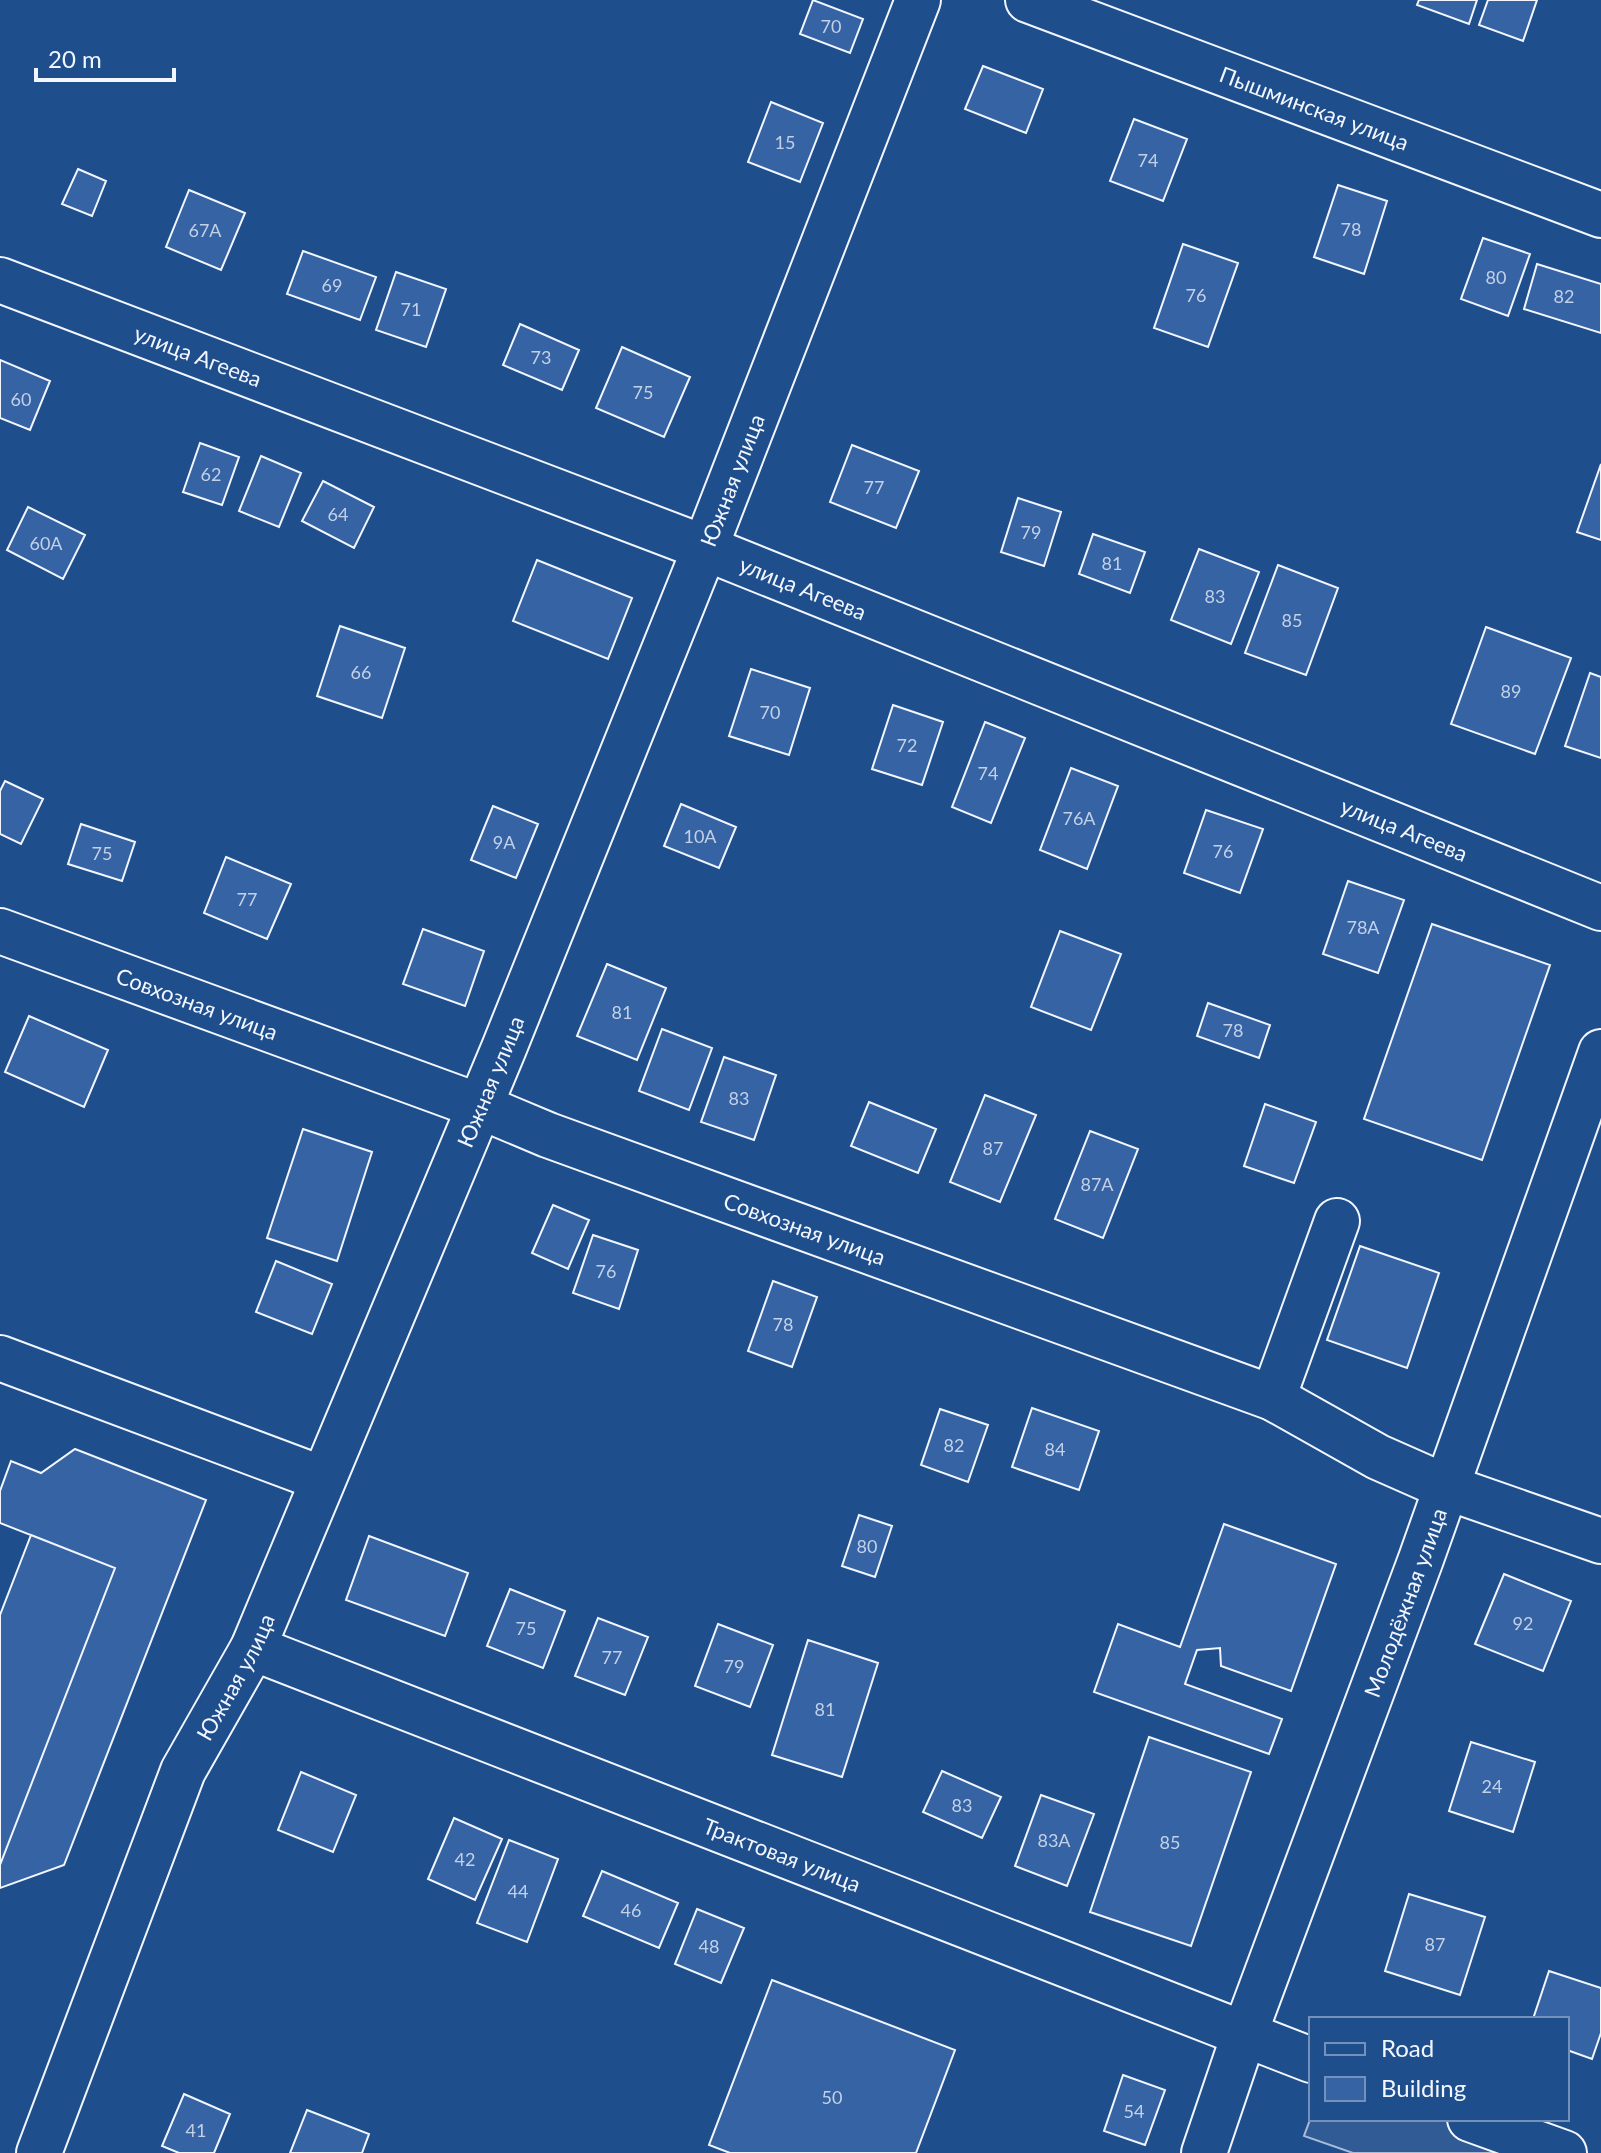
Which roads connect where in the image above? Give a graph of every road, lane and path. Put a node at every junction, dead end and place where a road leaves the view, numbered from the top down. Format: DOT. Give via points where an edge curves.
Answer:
graph roads {
  1 [pos="918,0"];
  2 [pos="1028,0"];
  3 [pos="1601,215"];
  4 [pos="0,280"];
  5 [pos="705,548"];
  6 [pos="1601,908"];
  7 [pos="0,931"];
  8 [pos="1601,1052"];
  9 [pos="479,1106"];
  10 [pos="1337,1221"];
  11 [pos="0,1358"];
  12 [pos="1273,1398"];
  13 [pos="323,1479"];
  14 [pos="1446,1487"];
  15 [pos="1601,1541"];
  16 [pos="253,1648"];
  17 [pos="1244,2035"];
  18 [pos="1309,2059"];
  19 [pos="1476,2121"];
  20 [pos="39,2153"];
  21 [pos="1204,2153"];
  22 [pos="1564,2153"];
  1 -- 5 [label="street, Южная улица"];
  2 -- 3 [label="street, Пышминская улица"];
  4 -- 5 [label="street, улица Агеева"];
  5 -- 6 [label="street, улица Агеева"];
  5 -- 9 [label="street, Южная улица"];
  7 -- 9 [label="street, Совхозная улица"];
  8 -- 14 [label="street, Молодёжная улица"];
  9 -- 12 [label="street, Совхозная улица"];
  9 -- 13 [label="street, Южная улица"];
  10 -- 12 [label="street"];
  11 -- 13 [label="street"];
  12 -- 14 [label="street, Совхозная улица" via="1378,1457"];
  13 -- 16 [label="street, Южная улица"];
  14 -- 15 [label="street, Совхозная улица"];
  14 -- 17 [label="street, Молодёжная улица"];
  16 -- 17 [label="street, Трактовая улица"];
  16 -- 20 [label="street, Южная улица" via="183,1771"];
  17 -- 18 [label="street, Трактовая улица"];
  17 -- 21 [label="street, Молодёжная улица"];
  19 -- 22 [label="street"];
}
